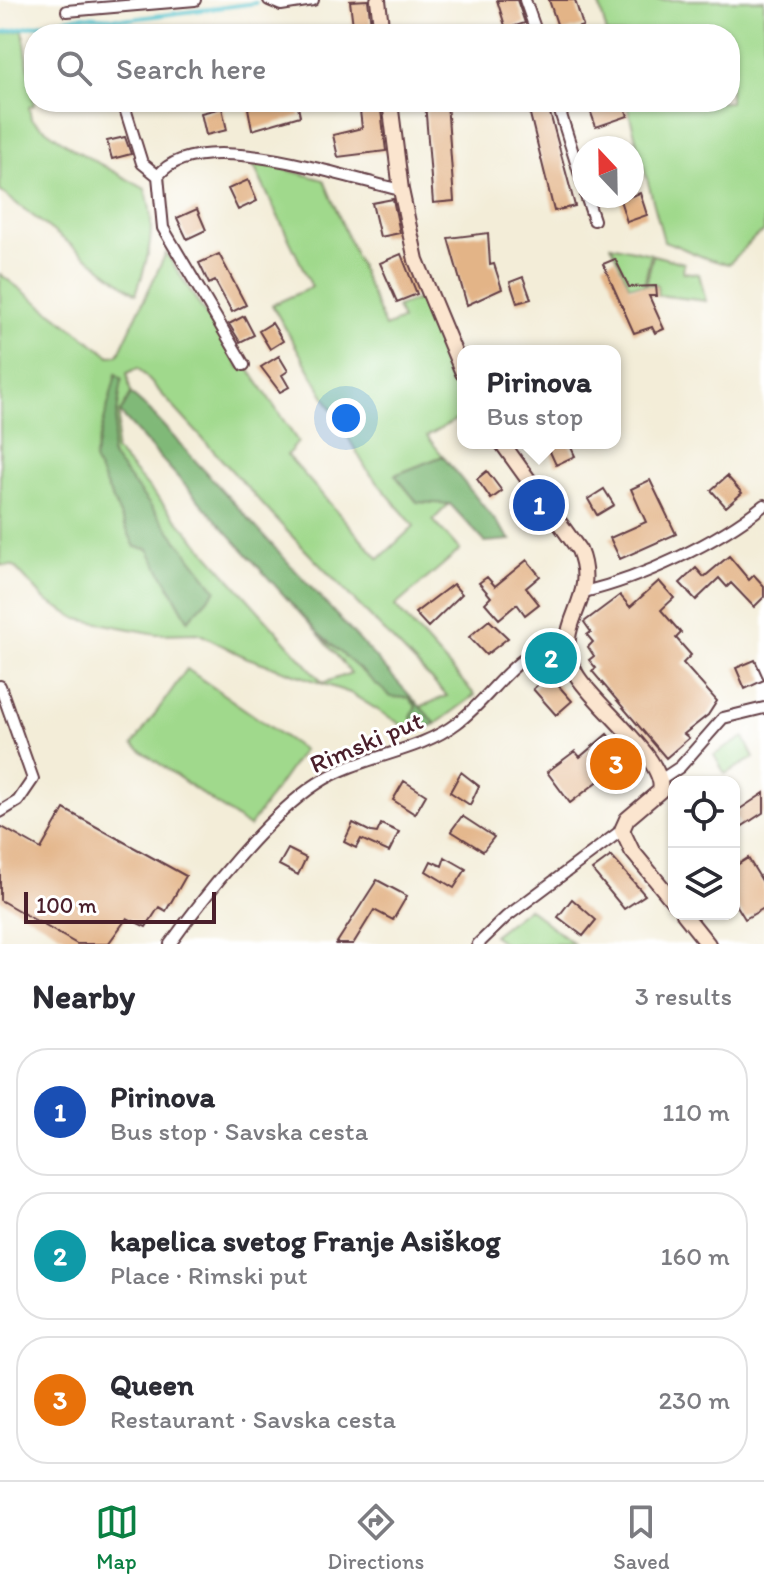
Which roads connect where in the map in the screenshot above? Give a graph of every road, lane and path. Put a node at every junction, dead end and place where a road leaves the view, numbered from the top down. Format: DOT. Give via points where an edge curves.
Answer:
graph roads {
  1 [pos="195,0"];
  2 [pos="269,0"];
  3 [pos="313,0"];
  4 [pos="378,0"];
  5 [pos="525,0"];
  6 [pos="67,11"];
  7 [pos="381,24"];
  8 [pos="533,24"];
  9 [pos="126,112"];
  10 [pos="391,112"];
  11 [pos="560,112"];
  12 [pos="572,150"];
  13 [pos="158,176"];
  14 [pos="401,190"];
  15 [pos="590,208"];
  16 [pos="594,220"];
  17 [pos="457,359"];
  18 [pos="244,365"];
  19 [pos="506,449"];
  20 [pos="764,505"];
  21 [pos="584,592"];
  22 [pos="567,642"];
  23 [pos="0,686"];
  24 [pos="764,708"];
  25 [pos="662,779"];
  26 [pos="0,812"];
  27 [pos="622,830"];
  28 [pos="668,895"];
  29 [pos="689,920"];
  30 [pos="170,944"];
  31 [pos="478,944"];
  32 [pos="708,944"];
  1 -- 6 [label="street"];
  2 -- 3 [label="street" via="281,5"];
  4 -- 7 [label="street"];
  5 -- 8 [label="street"];
  9 -- 13 [label="street" via="142,163"];
  10 -- 14 [label="street"];
  11 -- 12 [label="street"];
  13 -- 14 [label="street" via="181,160 255,154"];
  13 -- 18 [label="street" via="163,228"];
  14 -- 17 [label="street" via="416,260"];
  15 -- 16 [label="street"];
  19 -- 21 [label="street" via="579,550 586,567"];
  20 -- 21 [label="street" via="638,575"];
  21 -- 22 [label="street"];
  22 -- 25 [label="street" via="573,667 589,693"];
  22 -- 30 [label="street, Rimski put" via="545,645 526,656 446,731 319,782 285,810"];
  23 -- 26 [label="street" via="33,773 24,795"];
  24 -- 25 [label="street" via="723,718 680,767"];
  25 -- 27 [label="street" via="656,796 627,819"];
  27 -- 28 [label="street" via="632,851"];
  27 -- 31 [label="street"];
  29 -- 32 [label="street"];
}
